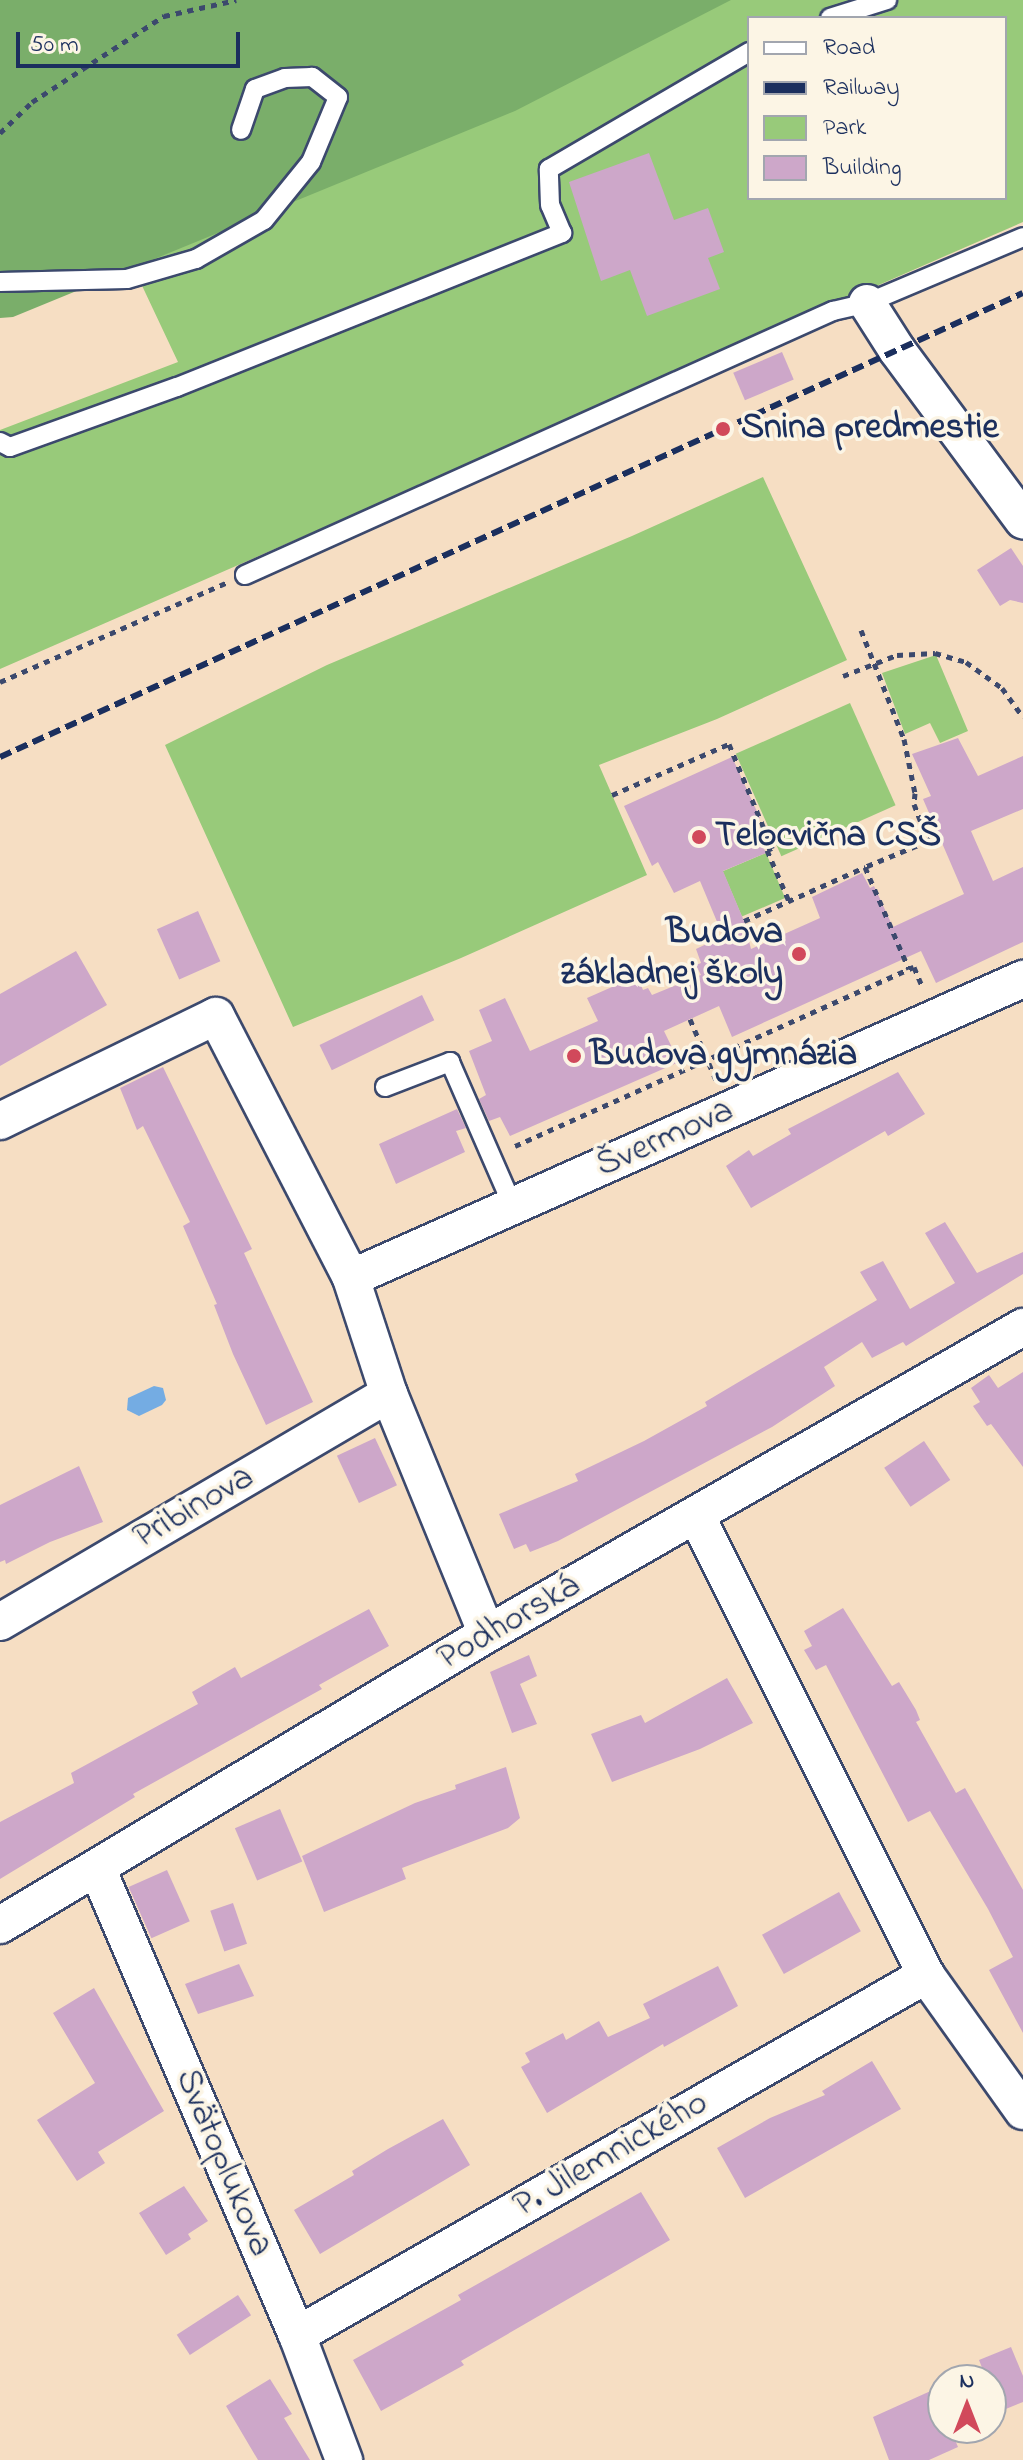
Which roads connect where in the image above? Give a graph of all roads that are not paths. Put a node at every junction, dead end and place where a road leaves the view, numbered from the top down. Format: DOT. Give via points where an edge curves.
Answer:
graph roads {
  1 [pos="887,0"];
  2 [pos="836,16"];
  3 [pos="747,53"];
  4 [pos="241,130"];
  5 [pos="1023,237"];
  6 [pos="0,282"];
  7 [pos="867,303"];
  8 [pos="0,442"];
  9 [pos="1023,520"];
  10 [pos="245,575"];
  11 [pos="1023,979"];
  12 [pos="385,1087"];
  13 [pos="0,1121"];
  14 [pos="513,1206"];
  15 [pos="351,1278"];
  16 [pos="1023,1327"];
  17 [pos="389,1394"];
  18 [pos="696,1515"];
  19 [pos="0,1622"];
  20 [pos="487,1634"];
  21 [pos="97,1868"];
  22 [pos="0,1925"];
  23 [pos="926,1975"];
  24 [pos="1023,2111"];
  25 [pos="297,2335"];
  26 [pos="344,2460"];
  1 -- 2 [label="lane"];
  3 -- 8 [label="lane" via="549,169 550,205 562,233 177,387 10,447"];
  4 -- 6 [label="lane" via="255,89 285,78 312,77 338,97 311,162 264,220 196,259 127,279"];
  5 -- 7 [label="lane"];
  7 -- 9 [label="street"];
  7 -- 10 [label="lane" via="833,311"];
  11 -- 14 [label="street, Švermova"];
  12 -- 14 [label="lane" via="450,1062"];
  13 -- 15 [label="street" via="216,1016"];
  14 -- 15 [label="street, Švermova"];
  15 -- 17 [label="street"];
  16 -- 18 [label="street, Podhorská"];
  17 -- 19 [label="street, Pribinova"];
  17 -- 20 [label="street"];
  18 -- 20 [label="street, Podhorská"];
  18 -- 23 [label="street"];
  20 -- 21 [label="street, Podhorská"];
  21 -- 22 [label="street, Podhorská"];
  21 -- 25 [label="street, Svätoplukova"];
  23 -- 24 [label="street"];
  23 -- 25 [label="street, P. Jilemnického"];
  25 -- 26 [label="street, Svätoplukova"];
}
